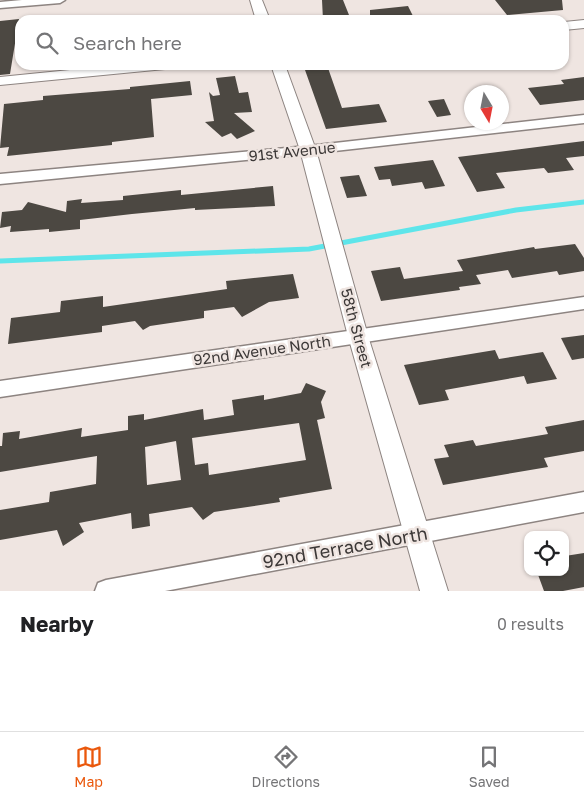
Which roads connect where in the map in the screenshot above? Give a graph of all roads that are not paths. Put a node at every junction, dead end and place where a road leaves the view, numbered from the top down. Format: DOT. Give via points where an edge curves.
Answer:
graph roads {
  1 [pos="60,0"];
  2 [pos="256,0"];
  3 [pos="0,5"];
  4 [pos="261,15"];
  5 [pos="584,24"];
  6 [pos="569,26"];
  7 [pos="113,70"];
  8 [pos="280,70"];
  9 [pos="0,81"];
  10 [pos="584,119"];
  11 [pos="308,150"];
  12 [pos="0,179"];
  13 [pos="584,303"];
  14 [pos="358,336"];
  15 [pos="0,389"];
  16 [pos="584,502"];
  17 [pos="417,534"];
  18 [pos="106,591"];
  19 [pos="434,591"];
  1 -- 3 [label="street"];
  2 -- 4 [label="street"];
  5 -- 6 [label="street"];
  7 -- 9 [label="street"];
  8 -- 11 [label="street, 58th Street"];
  10 -- 11 [label="street, 91st Avenue"];
  11 -- 12 [label="street, 91st Avenue"];
  11 -- 14 [label="street, 58th Street"];
  13 -- 14 [label="street, 92nd Avenue North"];
  14 -- 15 [label="street, 92nd Avenue North"];
  14 -- 17 [label="street, 58th Street"];
  16 -- 17 [label="street, 92nd Terrace North"];
  17 -- 18 [label="street, 92nd Terrace North"];
  17 -- 19 [label="street, 58th Street"];
}
